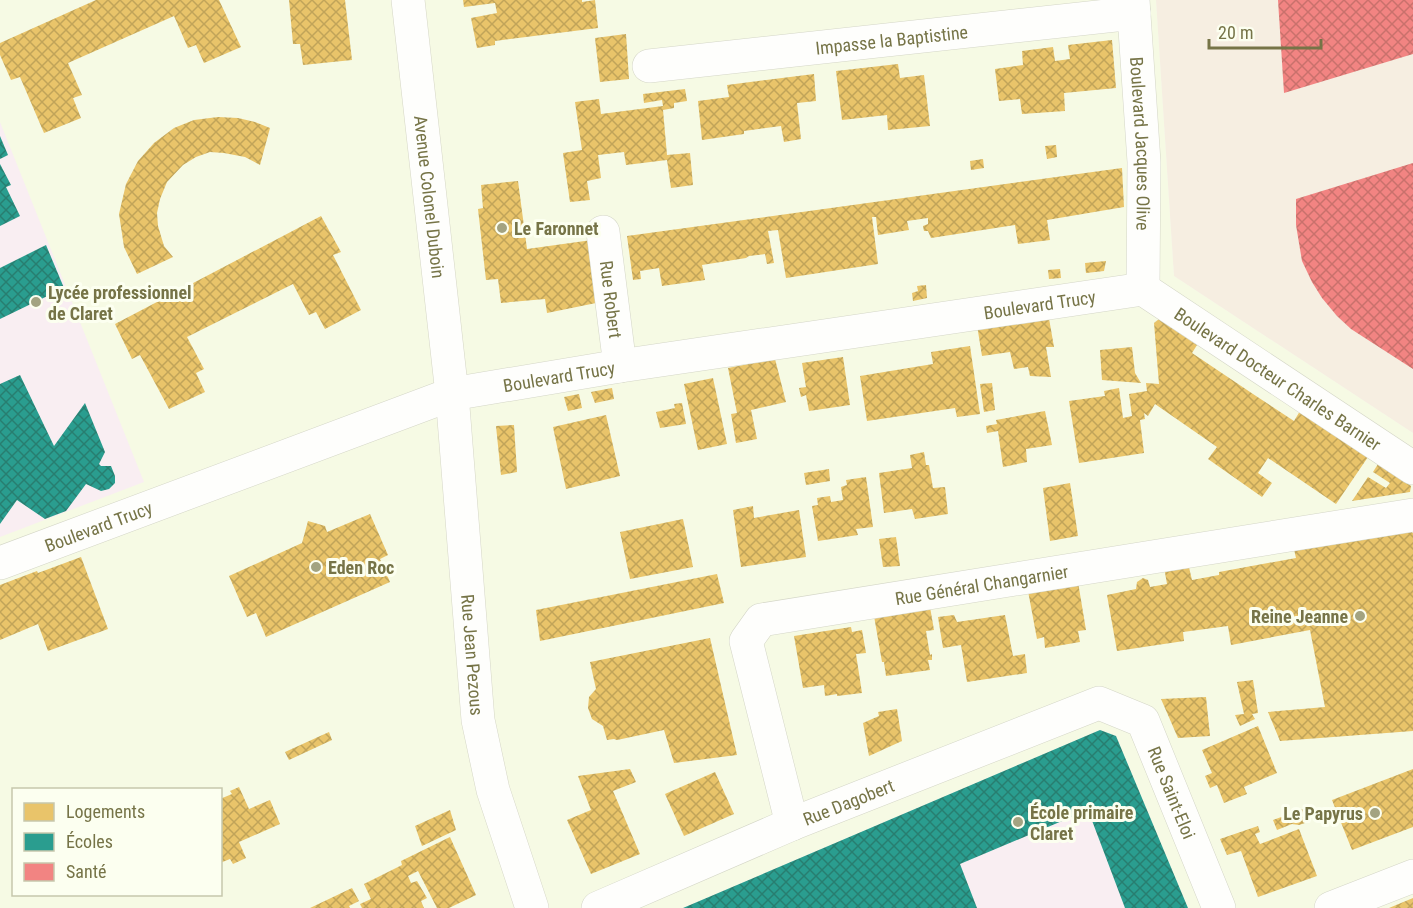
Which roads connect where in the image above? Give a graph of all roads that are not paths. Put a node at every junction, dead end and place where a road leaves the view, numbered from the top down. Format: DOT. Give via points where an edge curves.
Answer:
graph roads {
  1 [pos="408,0"];
  2 [pos="1133,7"];
  3 [pos="649,66"];
  4 [pos="603,232"];
  5 [pos="1143,289"];
  6 [pos="620,366"];
  7 [pos="452,394"];
  8 [pos="1413,468"];
  9 [pos="1413,515"];
  10 [pos="0,563"];
  11 [pos="1099,703"];
  12 [pos="792,824"];
  13 [pos="1413,876"];
  14 [pos="532,908"];
  15 [pos="598,908"];
  16 [pos="1219,908"];
  17 [pos="1331,908"];
  1 -- 7 [label="street, Avenue Colonel Duboin"];
  2 -- 3 [label="street, Impasse la Baptistine"];
  2 -- 5 [label="street, Boulevard Jacques Olive" via="1144,162"];
  4 -- 6 [label="street, Rue Robert"];
  5 -- 6 [label="street, Boulevard Trucy"];
  5 -- 8 [label="street, Boulevard Docteur Charles Barnier"];
  6 -- 7 [label="street, Boulevard Trucy"];
  7 -- 10 [label="street, Boulevard Trucy"];
  7 -- 14 [label="street, Rue Jean Pezous" via="478,720 493,789"];
  9 -- 12 [label="street, Rue Général Changarnier" via="761,620 746,642"];
  11 -- 12 [label="street, Rue Dagobert"];
  11 -- 16 [label="street, Rue Saint-Eloi" via="1143,721"];
  12 -- 15 [label="street, Rue Dagobert"];
  13 -- 17 [label="street"];
}
